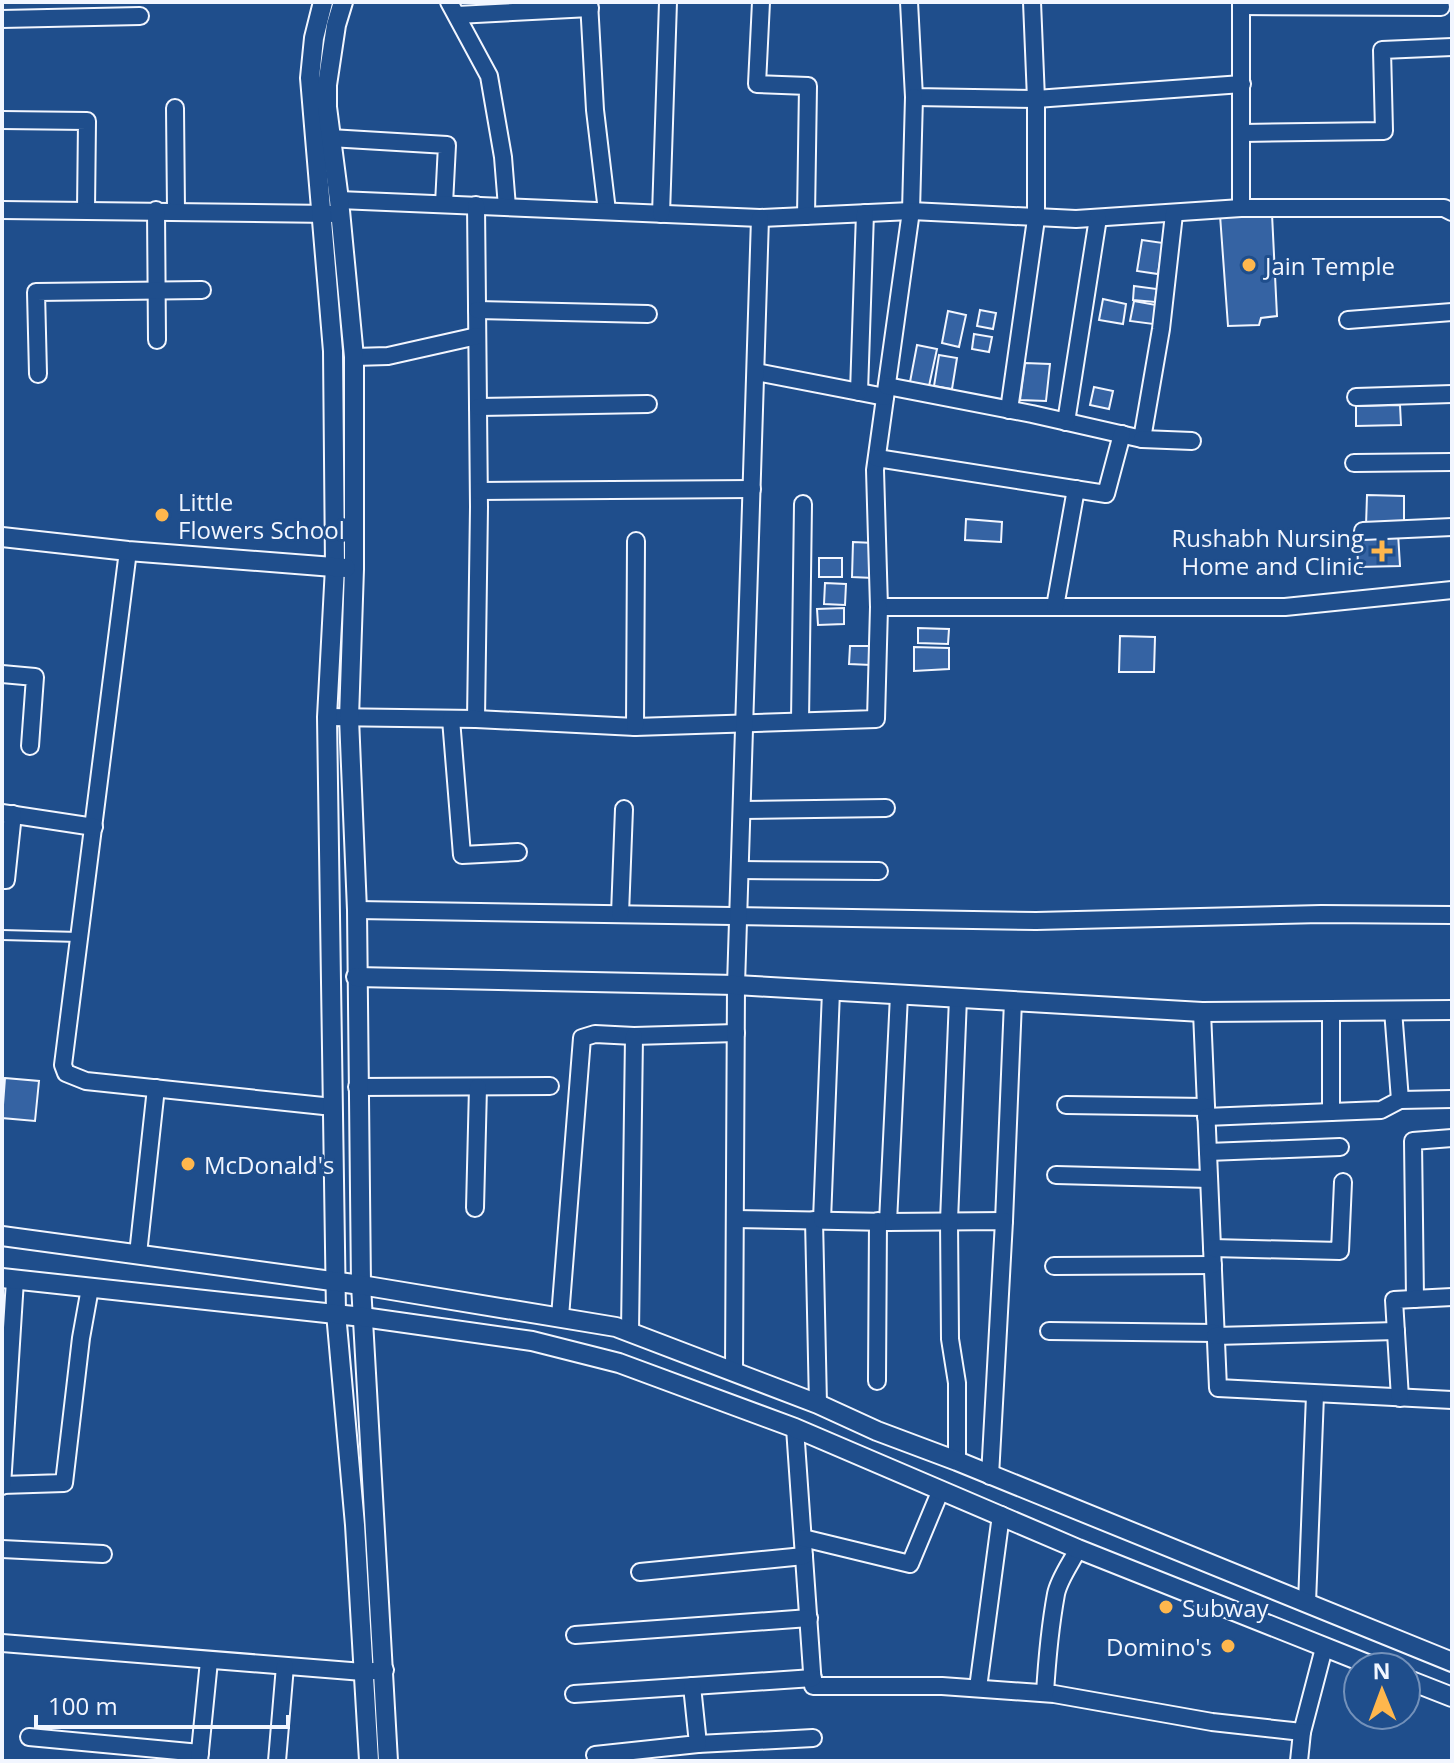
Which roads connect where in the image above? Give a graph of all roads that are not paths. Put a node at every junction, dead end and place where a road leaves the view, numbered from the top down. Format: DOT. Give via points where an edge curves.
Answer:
graph roads {
  1 [pos="323,2"];
  2 [pos="343,2"];
  3 [pos="668,2"];
  4 [pos="761,2"];
  5 [pos="909,2"];
  6 [pos="1032,2"];
  7 [pos="1241,4"];
  8 [pos="590,5"];
  9 [pos="1441,7"];
  10 [pos="453,8"];
  11 [pos="140,16"];
  12 [pos="2,19"];
  13 [pos="1452,47"];
  14 [pos="1242,84"];
  15 [pos="914,97"];
  16 [pos="1036,99"];
  17 [pos="175,108"];
  18 [pos="2,120"];
  19 [pos="1243,133"];
  20 [pos="330,138"];
  21 [pos="444,204"];
  22 [pos="476,205"];
  23 [pos="507,207"];
  24 [pos="1241,208"];
  25 [pos="334,209"];
  26 [pos="2,210"];
  27 [pos="86,210"];
  28 [pos="156,210"];
  29 [pos="176,210"];
  30 [pos="607,211"];
  31 [pos="911,211"];
  32 [pos="1452,212"];
  33 [pos="865,213"];
  34 [pos="661,214"];
  35 [pos="1174,214"];
  36 [pos="806,216"];
  37 [pos="760,218"];
  38 [pos="1098,218"];
  39 [pos="1036,219"];
  40 [pos="157,290"];
  41 [pos="202,290"];
  42 [pos="477,310"];
  43 [pos="1452,312"];
  44 [pos="648,314"];
  45 [pos="1348,320"];
  46 [pos="477,336"];
  47 [pos="157,340"];
  48 [pos="354,357"];
  49 [pos="756,372"];
  50 [pos="38,374"];
  51 [pos="859,392"];
  52 [pos="886,392"];
  53 [pos="1452,394"];
  54 [pos="1356,397"];
  55 [pos="648,404"];
  56 [pos="478,407"];
  57 [pos="1009,410"];
  58 [pos="1066,422"];
  59 [pos="1122,434"];
  60 [pos="1142,439"];
  61 [pos="1192,441"];
  62 [pos="877,458"];
  63 [pos="1452,462"];
  64 [pos="1354,463"];
  65 [pos="752,489"];
  66 [pos="1076,489"];
  67 [pos="479,491"];
  68 [pos="803,504"];
  69 [pos="1452,527"];
  70 [pos="1363,531"];
  71 [pos="2,537"];
  72 [pos="636,541"];
  73 [pos="128,551"];
  74 [pos="335,567"];
  75 [pos="354,569"];
  76 [pos="1452,590"];
  77 [pos="879,607"];
  78 [pos="1055,607"];
  79 [pos="2,674"];
  80 [pos="327,717"];
  81 [pos="349,718"];
  82 [pos="451,719"];
  83 [pos="476,719"];
  84 [pos="800,721"];
  85 [pos="745,723"];
  86 [pos="635,727"];
  87 [pos="30,746"];
  88 [pos="886,808"];
  89 [pos="624,809"];
  90 [pos="742,810"];
  91 [pos="8,814"];
  92 [pos="94,827"];
  93 [pos="518,852"];
  94 [pos="740,870"];
  95 [pos="879,871"];
  96 [pos="2,880"];
  97 [pos="357,910"];
  98 [pos="620,914"];
  99 [pos="738,915"];
  100 [pos="1452,915"];
  101 [pos="2,935"];
  102 [pos="79,937"];
  103 [pos="356,977"];
  104 [pos="736,985"];
  105 [pos="831,991"];
  106 [pos="899,995"];
  107 [pos="958,998"];
  108 [pos="1013,1001"];
  109 [pos="1393,1010"];
  110 [pos="1452,1010"];
  111 [pos="1331,1011"];
  112 [pos="1202,1012"];
  113 [pos="736,1033"];
  114 [pos="634,1036"];
  115 [pos="550,1086"];
  116 [pos="357,1087"];
  117 [pos="478,1087"];
  118 [pos="156,1088"];
  119 [pos="1452,1099"];
  120 [pos="1400,1100"];
  121 [pos="1066,1105"];
  122 [pos="333,1107"];
  123 [pos="1206,1112"];
  124 [pos="1331,1112"];
  125 [pos="1452,1138"];
  126 [pos="1340,1147"];
  127 [pos="1208,1152"];
  128 [pos="1056,1175"];
  129 [pos="1209,1179"];
  130 [pos="1343,1182"];
  131 [pos="475,1208"];
  132 [pos="735,1219"];
  133 [pos="818,1220"];
  134 [pos="949,1221"];
  135 [pos="1004,1221"];
  136 [pos="883,1222"];
  137 [pos="2,1236"];
  138 [pos="138,1254"];
  139 [pos="1212,1256"];
  140 [pos="1054,1266"];
  141 [pos="8,1279"];
  142 [pos="336,1281"];
  143 [pos="361,1285"];
  144 [pos="90,1288"];
  145 [pos="1452,1297"];
  146 [pos="1415,1299"];
  147 [pos="336,1313"];
  148 [pos="363,1317"];
  149 [pos="560,1317"];
  150 [pos="1049,1331"];
  151 [pos="1396,1331"];
  152 [pos="630,1332"];
  153 [pos="1215,1334"];
  154 [pos="5,1371"];
  155 [pos="734,1372"];
  156 [pos="877,1381"];
  157 [pos="1315,1395"];
  158 [pos="1400,1398"];
  159 [pos="1452,1400"];
  160 [pos="818,1404"];
  161 [pos="795,1428"];
  162 [pos="4,1431"];
  163 [pos="957,1461"];
  164 [pos="990,1476"];
  165 [pos="2,1485"];
  166 [pos="940,1492"];
  167 [pos="1001,1515"];
  168 [pos="803,1538"];
  169 [pos="2,1549"];
  170 [pos="1078,1549"];
  171 [pos="103,1554"];
  172 [pos="804,1556"];
  173 [pos="640,1572"];
  174 [pos="1307,1603"];
  175 [pos="809,1618"];
  176 [pos="575,1635"];
  177 [pos="2,1643"];
  178 [pos="1324,1648"];
  179 [pos="1342,1655"];
  180 [pos="209,1661"];
  181 [pos="1452,1662"];
  182 [pos="285,1666"];
  183 [pos="385,1670"];
  184 [pos="363,1672"];
  185 [pos="813,1678"];
  186 [pos="1422,1685"];
  187 [pos="692,1686"];
  188 [pos="978,1688"];
  189 [pos="1045,1693"];
  190 [pos="574,1694"];
  191 [pos="1452,1697"];
  192 [pos="1302,1732"];
  193 [pos="29,1737"];
  194 [pos="813,1738"];
  195 [pos="698,1744"];
  196 [pos="595,1755"];
  197 [pos="199,1757"];
  198 [pos="277,1761"];
  199 [pos="369,1761"];
  200 [pos="388,1761"];
  201 [pos="1299,1761"];
  1 -- 25 [label="street" via="310,78"];
  2 -- 20 [label="street" via="327,85"];
  3 -- 34 [label="street"];
  4 -- 36 [label="street" via="757,84 808,86"];
  5 -- 15 [label="street"];
  6 -- 16 [label="street"];
  7 -- 9 [label="street"];
  7 -- 14 [label="street"];
  8 -- 10 [label="street"];
  8 -- 30 [label="street"];
  10 -- 23 [label="street" via="489,76"];
  11 -- 12 [label="street"];
  13 -- 19 [label="street" via="1382,50 1384,131"];
  14 -- 16 [label="street"];
  14 -- 19 [label="street"];
  15 -- 16 [label="street"];
  15 -- 31 [label="street"];
  16 -- 39 [label="street"];
  17 -- 29 [label="street"];
  18 -- 27 [label="street" via="87,121"];
  19 -- 24 [label="street"];
  20 -- 21 [label="street" via="447,145"];
  20 -- 25 [label="street"];
  21 -- 22 [label="street"];
  21 -- 25 [label="street"];
  22 -- 23 [label="street"];
  22 -- 42 [label="street"];
  23 -- 30 [label="street"];
  24 -- 32 [label="street"];
  24 -- 35 [label="street"];
  25 -- 29 [label="street"];
  25 -- 48 [label="street"];
  25 -- 74 [label="street"];
  26 -- 27 [label="street"];
  27 -- 28 [label="street"];
  28 -- 29 [label="street"];
  28 -- 40 [label="street"];
  30 -- 34 [label="street"];
  31 -- 33 [label="street"];
  31 -- 39 [label="street"];
  31 -- 52 [label="street"];
  33 -- 36 [label="street"];
  33 -- 51 [label="street"];
  34 -- 37 [label="street"];
  35 -- 38 [label="street"];
  35 -- 60 [label="street"];
  36 -- 37 [label="street"];
  37 -- 49 [label="street"];
  38 -- 39 [label="street"];
  38 -- 58 [label="street"];
  39 -- 57 [label="street"];
  40 -- 41 [label="street"];
  40 -- 47 [label="street"];
  40 -- 50 [label="street" via="36,292"];
  42 -- 44 [label="street"];
  42 -- 46 [label="street"];
  43 -- 45 [label="street"];
  46 -- 48 [label="street" via="388,356"];
  46 -- 56 [label="street"];
  48 -- 75 [label="street"];
  49 -- 51 [label="street"];
  49 -- 65 [label="street"];
  51 -- 52 [label="street"];
  52 -- 57 [label="street"];
  52 -- 62 [label="street"];
  53 -- 54 [label="street"];
  55 -- 56 [label="street"];
  56 -- 67 [label="street"];
  57 -- 58 [label="street"];
  58 -- 59 [label="street"];
  59 -- 60 [label="street"];
  59 -- 66 [label="street" via="1106,494"];
  60 -- 61 [label="street"];
  62 -- 66 [label="street"];
  62 -- 77 [label="street"];
  63 -- 64 [label="street"];
  65 -- 67 [label="street"];
  65 -- 85 [label="street"];
  66 -- 78 [label="street"];
  67 -- 83 [label="street"];
  68 -- 84 [label="street"];
  69 -- 70 [label="street"];
  71 -- 73 [label="street"];
  72 -- 86 [label="street"];
  73 -- 74 [label="street"];
  73 -- 92 [label="street"];
  74 -- 75 [label="street"];
  74 -- 80 [label="street"];
  75 -- 81 [label="street"];
  76 -- 78 [label="street" via="1285,607"];
  77 -- 78 [label="street"];
  77 -- 84 [label="street" via="876,719"];
  79 -- 87 [label="street" via="35,677"];
  80 -- 81 [label="street"];
  80 -- 122 [label="street"];
  81 -- 82 [label="street"];
  81 -- 97 [label="street"];
  82 -- 83 [label="street"];
  82 -- 93 [label="street" via="462,855"];
  83 -- 86 [label="street"];
  84 -- 85 [label="street"];
  85 -- 86 [label="street"];
  85 -- 90 [label="street"];
  88 -- 90 [label="street"];
  89 -- 98 [label="street"];
  90 -- 94 [label="street"];
  91 -- 92 [label="street"];
  91 -- 96 [label="street"];
  92 -- 102 [label="street"];
  94 -- 95 [label="street"];
  94 -- 99 [label="street"];
  97 -- 98 [label="street"];
  97 -- 103 [label="street"];
  98 -- 99 [label="street"];
  99 -- 100 [label="street" via="1036,921"];
  99 -- 104 [label="street"];
  101 -- 102 [label="lane"];
  102 -- 118 [label="street" via="63,1052 66,1073 86,1081"];
  103 -- 104 [label="street"];
  103 -- 116 [label="street"];
  104 -- 105 [label="street"];
  104 -- 113 [label="street"];
  105 -- 106 [label="street"];
  105 -- 133 [label="street"];
  106 -- 107 [label="street"];
  106 -- 136 [label="street"];
  107 -- 108 [label="street"];
  107 -- 134 [label="street"];
  108 -- 112 [label="street"];
  108 -- 135 [label="street"];
  109 -- 110 [label="street"];
  109 -- 111 [label="street"];
  109 -- 120 [label="street"];
  111 -- 112 [label="street"];
  111 -- 124 [label="street"];
  112 -- 123 [label="street"];
  113 -- 114 [label="street"];
  113 -- 132 [label="street"];
  114 -- 149 [label="street" via="588,1035 580,1045"];
  114 -- 152 [label="street"];
  115 -- 117 [label="street"];
  116 -- 117 [label="street"];
  116 -- 143 [label="street"];
  117 -- 131 [label="street"];
  118 -- 122 [label="street"];
  118 -- 138 [label="street"];
  119 -- 120 [label="street"];
  120 -- 124 [label="street" via="1381,1110"];
  121 -- 123 [label="street"];
  122 -- 142 [label="street"];
  123 -- 124 [label="street"];
  123 -- 127 [label="street"];
  125 -- 146 [label="street" via="1413,1141"];
  126 -- 127 [label="street"];
  127 -- 129 [label="street"];
  128 -- 129 [label="street"];
  129 -- 139 [label="street"];
  130 -- 139 [label="street" via="1340,1251"];
  132 -- 133 [label="street"];
  132 -- 155 [label="street"];
  133 -- 136 [label="street"];
  133 -- 160 [label="street"];
  134 -- 135 [label="street"];
  134 -- 136 [label="street"];
  134 -- 163 [label="street"];
  135 -- 164 [label="street"];
  136 -- 156 [label="street"];
  137 -- 138 [label="street"];
  138 -- 142 [label="street"];
  139 -- 140 [label="street"];
  139 -- 153 [label="street"];
  141 -- 144 [label="street"];
  141 -- 154 [label="street"];
  142 -- 143 [label="street"];
  142 -- 147 [label="street"];
  143 -- 148 [label="street"];
  143 -- 149 [label="street"];
  144 -- 147 [label="street"];
  144 -- 165 [label="street" via="64,1483"];
  145 -- 146 [label="street"];
  146 -- 151 [label="street" via="1394,1300"];
  147 -- 148 [label="street"];
  147 -- 184 [label="street"];
  148 -- 161 [label="street" via="532,1341 619,1363"];
  148 -- 183 [label="street"];
  149 -- 152 [label="street"];
  150 -- 153 [label="street"];
  151 -- 153 [label="street"];
  151 -- 158 [label="street"];
  152 -- 155 [label="street"];
  153 -- 157 [label="street" via="1218,1388"];
  154 -- 162 [label="street"];
  155 -- 160 [label="street"];
  157 -- 158 [label="street"];
  157 -- 174 [label="street"];
  158 -- 159 [label="street"];
  160 -- 163 [label="street"];
  161 -- 166 [label="street"];
  161 -- 168 [label="street"];
  162 -- 165 [label="street"];
  163 -- 164 [label="street"];
  164 -- 174 [label="street"];
  166 -- 167 [label="street"];
  166 -- 168 [label="street" via="910,1564"];
  167 -- 170 [label="street"];
  167 -- 188 [label="street"];
  168 -- 172 [label="street"];
  169 -- 171 [label="street"];
  170 -- 178 [label="street"];
  170 -- 189 [label="street" via="1056,1591"];
  172 -- 173 [label="street"];
  172 -- 175 [label="street"];
  174 -- 181 [label="street"];
  175 -- 176 [label="street"];
  175 -- 185 [label="street"];
  177 -- 180 [label="street"];
  178 -- 179 [label="street"];
  178 -- 192 [label="street"];
  180 -- 182 [label="street"];
  180 -- 197 [label="street"];
  182 -- 184 [label="street"];
  182 -- 198 [label="street"];
  183 -- 184 [label="street"];
  183 -- 200 [label="street"];
  184 -- 199 [label="street"];
  185 -- 187 [label="street"];
  185 -- 188 [label="street" via="813,1686"];
  186 -- 191 [label="street"];
  187 -- 190 [label="street"];
  187 -- 195 [label="street"];
  188 -- 189 [label="street"];
  189 -- 192 [label="street"];
  192 -- 201 [label="street"];
  193 -- 197 [label="street"];
  194 -- 195 [label="street"];
  195 -- 196 [label="street"];
}
